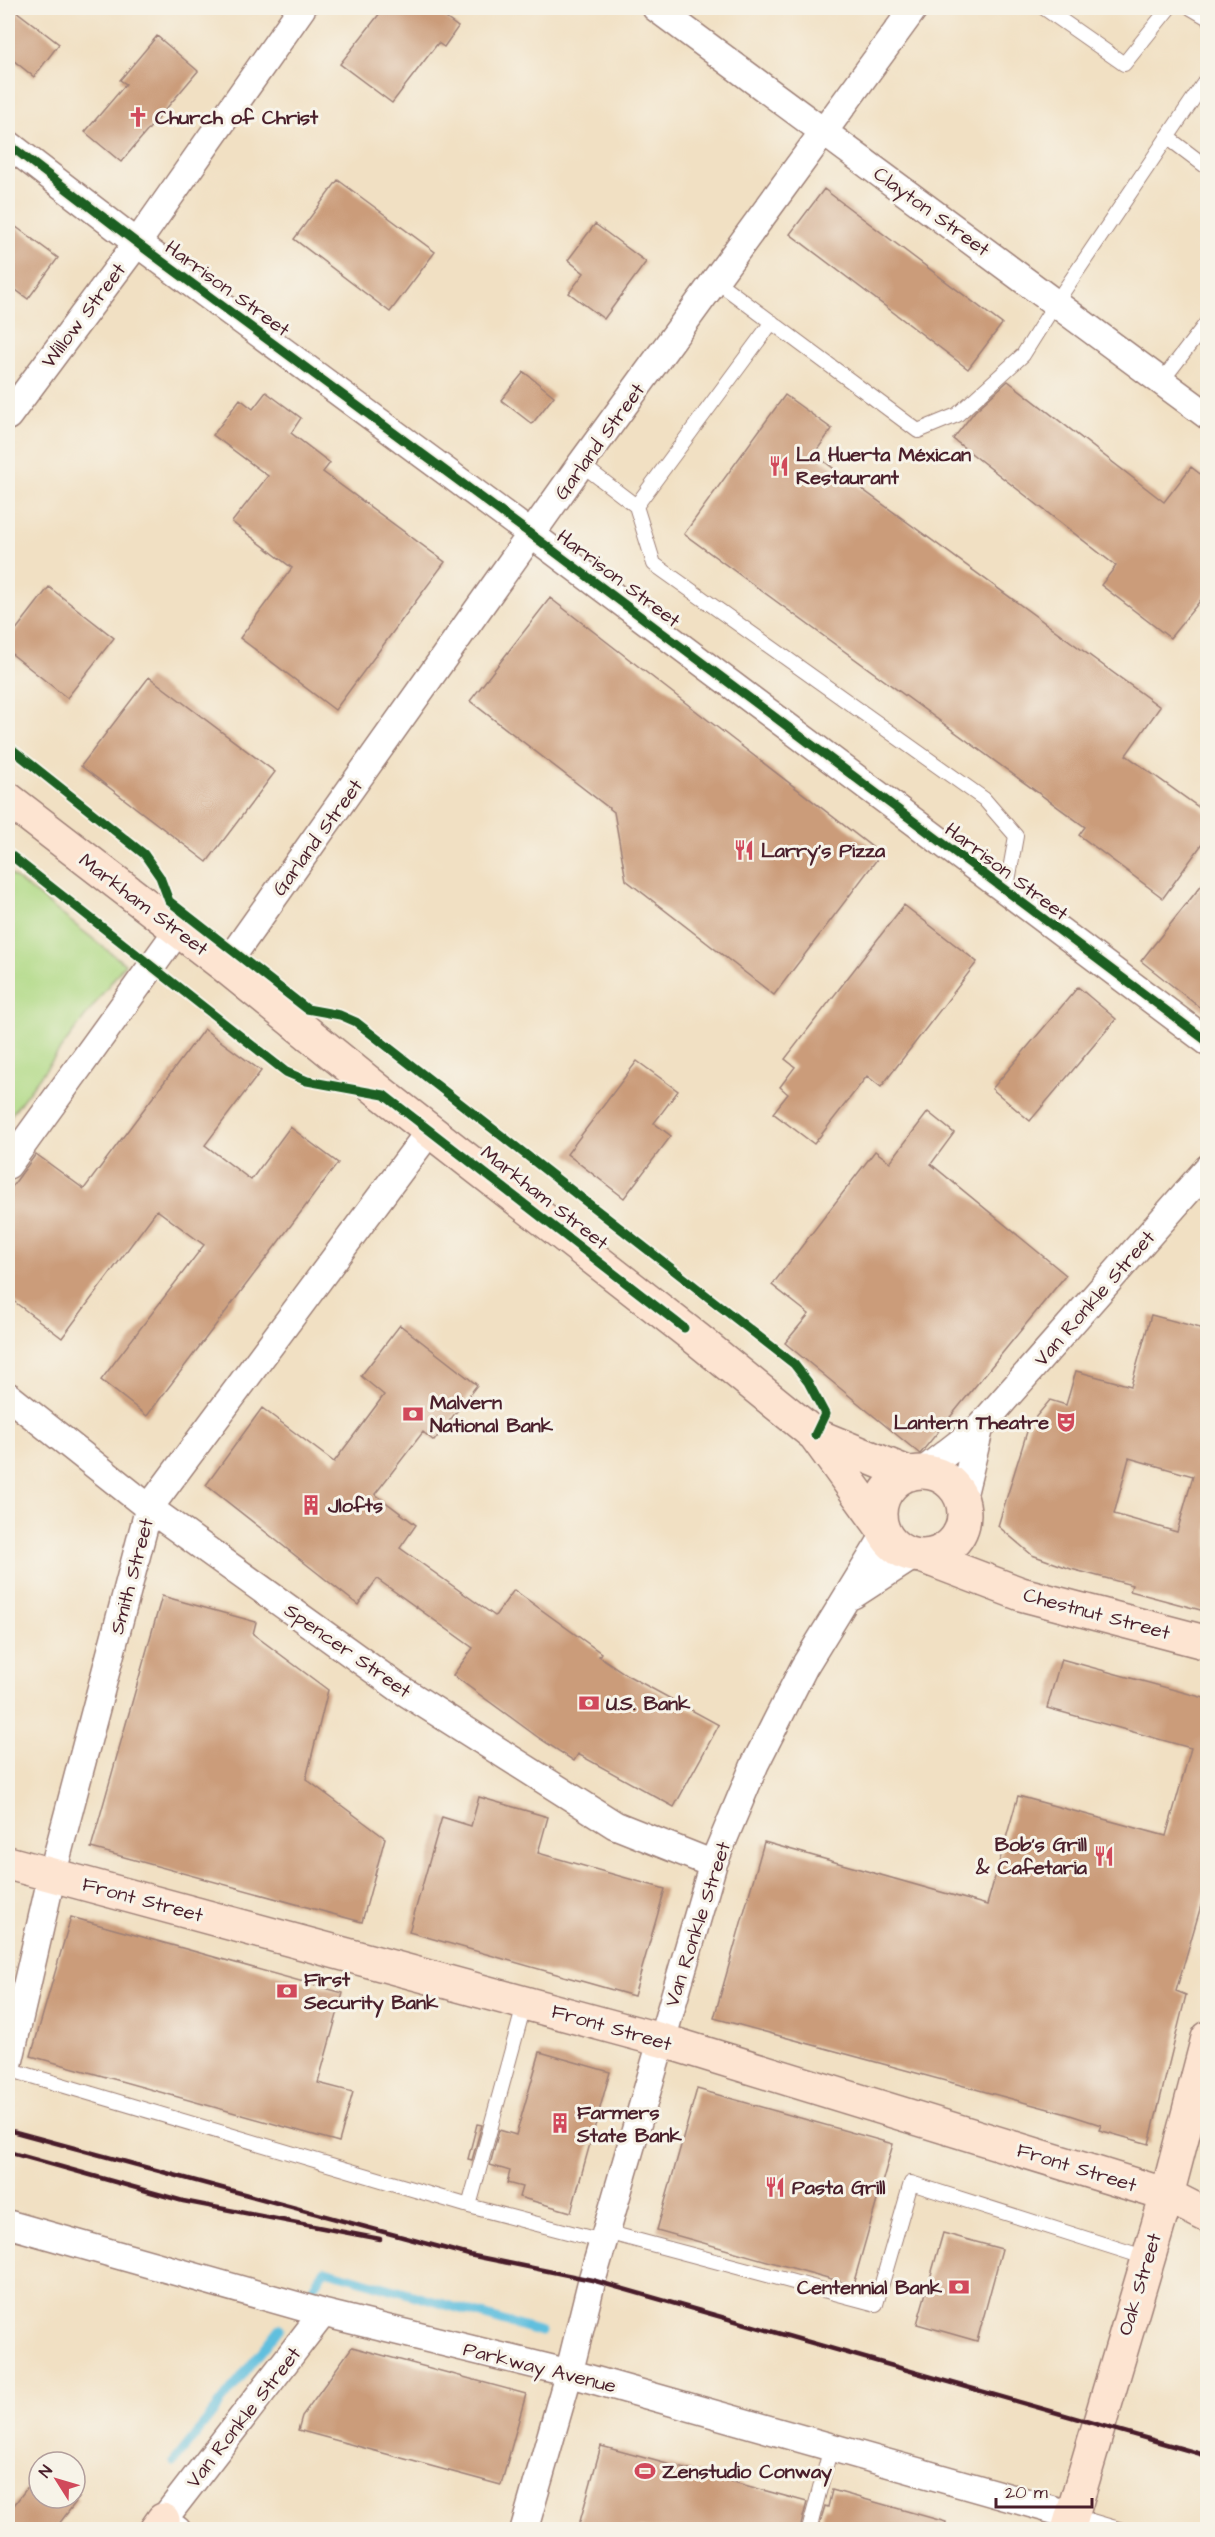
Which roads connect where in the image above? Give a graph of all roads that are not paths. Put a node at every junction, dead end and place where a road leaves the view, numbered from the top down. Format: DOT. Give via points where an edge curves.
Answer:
graph roads {
  1 [pos="302,8"];
  2 [pos="656,8"];
  3 [pos="914,8"];
  4 [pos="1044,8"];
  5 [pos="1169,8"];
  6 [pos="1191,8"];
  7 [pos="1208,18"];
  8 [pos="1208,77"];
  9 [pos="825,132"];
  10 [pos="1167,137"];
  11 [pos="8,144"];
  12 [pos="1208,168"];
  13 [pos="137,243"];
  14 [pos="715,280"];
  15 [pos="1055,304"];
  16 [pos="1208,321"];
  17 [pos="772,322"];
  18 [pos="1161,382"];
  19 [pos="8,416"];
  20 [pos="1208,416"];
  21 [pos="581,464"];
  22 [pos="636,506"];
  23 [pos="532,535"];
  24 [pos="8,799"];
  25 [pos="1006,892"];
  26 [pos="178,930"];
  27 [pos="225,966"];
  28 [pos="1208,1042"];
  29 [pos="431,1129"];
  30 [pos="8,1165"];
  31 [pos="1208,1168"];
  32 [pos="8,1396"];
  33 [pos="980,1427"];
  34 [pos="815,1435"];
  35 [pos="916,1473"];
  36 [pos="149,1508"];
  37 [pos="963,1508"];
  38 [pos="883,1530"];
  39 [pos="919,1556"];
  40 [pos="987,1580"];
  41 [pos="846,1599"];
  42 [pos="1208,1643"];
  43 [pos="8,1863"];
  44 [pos="713,1864"];
  45 [pos="51,1875"];
  46 [pos="525,2002"];
  47 [pos="1208,2038"];
  48 [pos="661,2040"];
  49 [pos="8,2068"];
  50 [pos="1167,2195"];
  51 [pos="469,2206"];
  52 [pos="1208,2216"];
  53 [pos="8,2224"];
  54 [pos="604,2237"];
  55 [pos="1147,2258"];
  56 [pos="323,2313"];
  57 [pos="569,2373"];
  58 [pos="831,2447"];
  59 [pos="1069,2522"];
  60 [pos="165,2526"];
  61 [pos="524,2529"];
  62 [pos="809,2529"];
  63 [pos="1122,2529"];
  1 -- 13 [label="street, Willow Street"];
  2 -- 9 [label="street, Clayton Street"];
  3 -- 9 [label="street, Garland Street"];
  4 -- 5 [label="lane" via="1124,64"];
  6 -- 7 [label="lane"];
  8 -- 10 [label="lane"];
  9 -- 14 [label="street, Garland Street"];
  9 -- 15 [label="street, Clayton Street"];
  10 -- 12 [label="lane"];
  10 -- 15 [label="lane"];
  11 -- 13 [label="street, Harrison Street"];
  13 -- 19 [label="street, Willow Street"];
  13 -- 23 [label="street, Harrison Street"];
  14 -- 17 [label="lane"];
  14 -- 21 [label="street, Garland Street"];
  15 -- 17 [label="lane" via="1023,355 957,415 918,431"];
  15 -- 18 [label="street, Clayton Street"];
  16 -- 18 [label="lane"];
  17 -- 22 [label="lane"];
  18 -- 20 [label="street, Clayton Street"];
  21 -- 22 [label="lane"];
  21 -- 23 [label="street, Garland Street"];
  22 -- 25 [label="lane" via="654,564 984,799 1016,836"];
  23 -- 25 [label="street, Harrison Street"];
  23 -- 27 [label="street, Garland Street"];
  24 -- 26 [label="street, Markham Street"];
  25 -- 28 [label="street, Harrison Street"];
  26 -- 27 [label="street, Markham Street"];
  26 -- 30 [label="street"];
  27 -- 29 [label="street, Markham Street"];
  29 -- 34 [label="street, Markham Street"];
  29 -- 36 [label="street, Smith Street"];
  31 -- 33 [label="street, Van Ronkle Street"];
  32 -- 36 [label="street, Spencer Street"];
  33 -- 35 [label="street, Van Ronkle Street"];
  33 -- 37 [label="street, Van Ronkle Street"];
  34 -- 35 [label="street, Markham Street"];
  34 -- 38 [label="street, Markham Street"];
  35 -- 37 [label="street" via="946,1479"];
  35 -- 38 [label="street" via="893,1484 882,1500 879,1513"];
  36 -- 44 [label="street, Spencer Street" via="399,1688 595,1812"];
  36 -- 45 [label="street, Smith Street"];
  37 -- 39 [label="street" via="962,1528 952,1544 936,1554"];
  37 -- 40 [label="street"];
  38 -- 39 [label="street" via="902,1552"];
  38 -- 41 [label="street, Van Ronkle Street"];
  39 -- 40 [label="street, Chestnut Street"];
  39 -- 41 [label="street, Van Ronkle Street"];
  40 -- 42 [label="street, Chestnut Street" via="1021,1594"];
  41 -- 44 [label="street, Van Ronkle Street" via="804,1667 760,1754"];
  43 -- 45 [label="street, Front Street"];
  44 -- 48 [label="street, Van Ronkle Street"];
  45 -- 46 [label="street, Front Street"];
  45 -- 49 [label="street, Smith Street"];
  46 -- 48 [label="street, Front Street"];
  46 -- 51 [label="lane"];
  47 -- 50 [label="street, Oak Street"];
  48 -- 50 [label="street, Front Street"];
  48 -- 54 [label="street, Van Ronkle Street"];
  49 -- 51 [label="lane"];
  50 -- 52 [label="street, Front Street"];
  50 -- 55 [label="street, Oak Street"];
  51 -- 54 [label="lane"];
  53 -- 56 [label="street, Parkway Avenue"];
  54 -- 55 [label="lane" via="876,2304 911,2183"];
  54 -- 57 [label="street, Van Ronkle Street"];
  55 -- 59 [label="street, Oak Street"];
  56 -- 57 [label="street, Parkway Avenue"];
  56 -- 60 [label="street, Van Ronkle Street"];
  57 -- 58 [label="street, Parkway Avenue"];
  57 -- 61 [label="street, Van Ronkle Street"];
  58 -- 59 [label="street, Parkway Avenue"];
  58 -- 62 [label="lane"];
  59 -- 63 [label="lane"];
}
